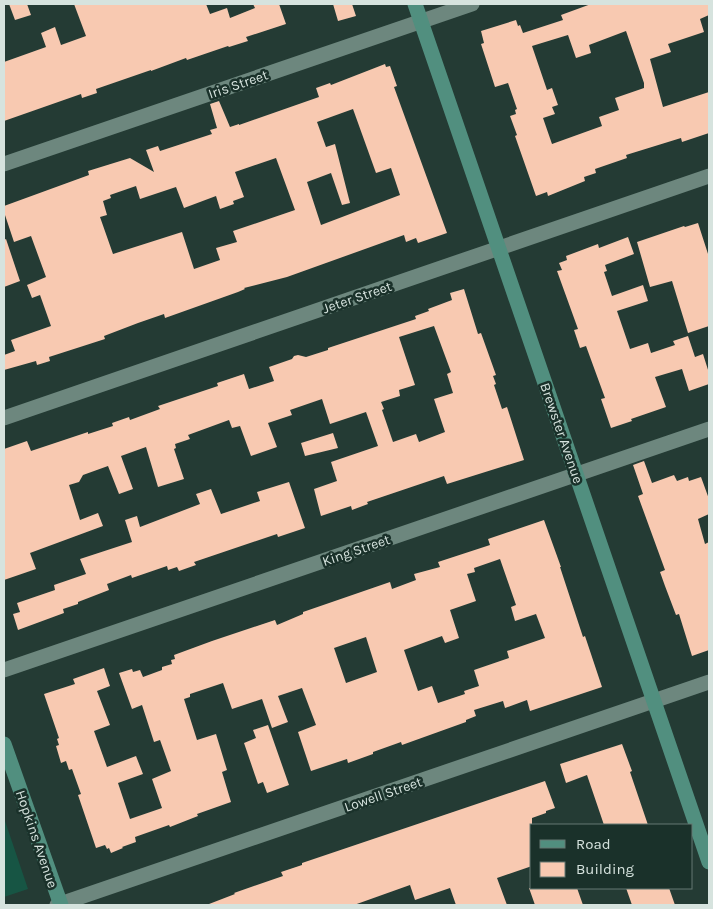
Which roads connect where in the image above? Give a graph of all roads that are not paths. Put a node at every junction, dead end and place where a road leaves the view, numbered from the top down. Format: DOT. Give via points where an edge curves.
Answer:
graph roads {
  1 [pos="414,4"];
  2 [pos="472,4"];
  3 [pos="420,22"];
  4 [pos="4,164"];
  5 [pos="709,176"];
  6 [pos="498,249"];
  7 [pos="4,418"];
  8 [pos="709,429"];
  9 [pos="577,474"];
  10 [pos="4,670"];
  11 [pos="709,682"];
  12 [pos="654,701"];
  13 [pos="4,744"];
  14 [pos="709,862"];
  15 [pos="59,905"];
  1 -- 3 [label="street, Brewster Avenue"];
  2 -- 3 [label="street, Iris Street"];
  3 -- 4 [label="street, Iris Street"];
  3 -- 6 [label="street, Brewster Avenue"];
  5 -- 6 [label="street, Jeter Street"];
  6 -- 7 [label="street, Jeter Street"];
  6 -- 9 [label="street, Brewster Avenue"];
  8 -- 9 [label="street, King Street"];
  9 -- 10 [label="street, King Street"];
  9 -- 12 [label="street, Brewster Avenue"];
  11 -- 12 [label="street, Lowell Street"];
  12 -- 14 [label="street, Brewster Avenue"];
  12 -- 15 [label="street, Lowell Street"];
  13 -- 15 [label="street, Hopkins Avenue"];
}
